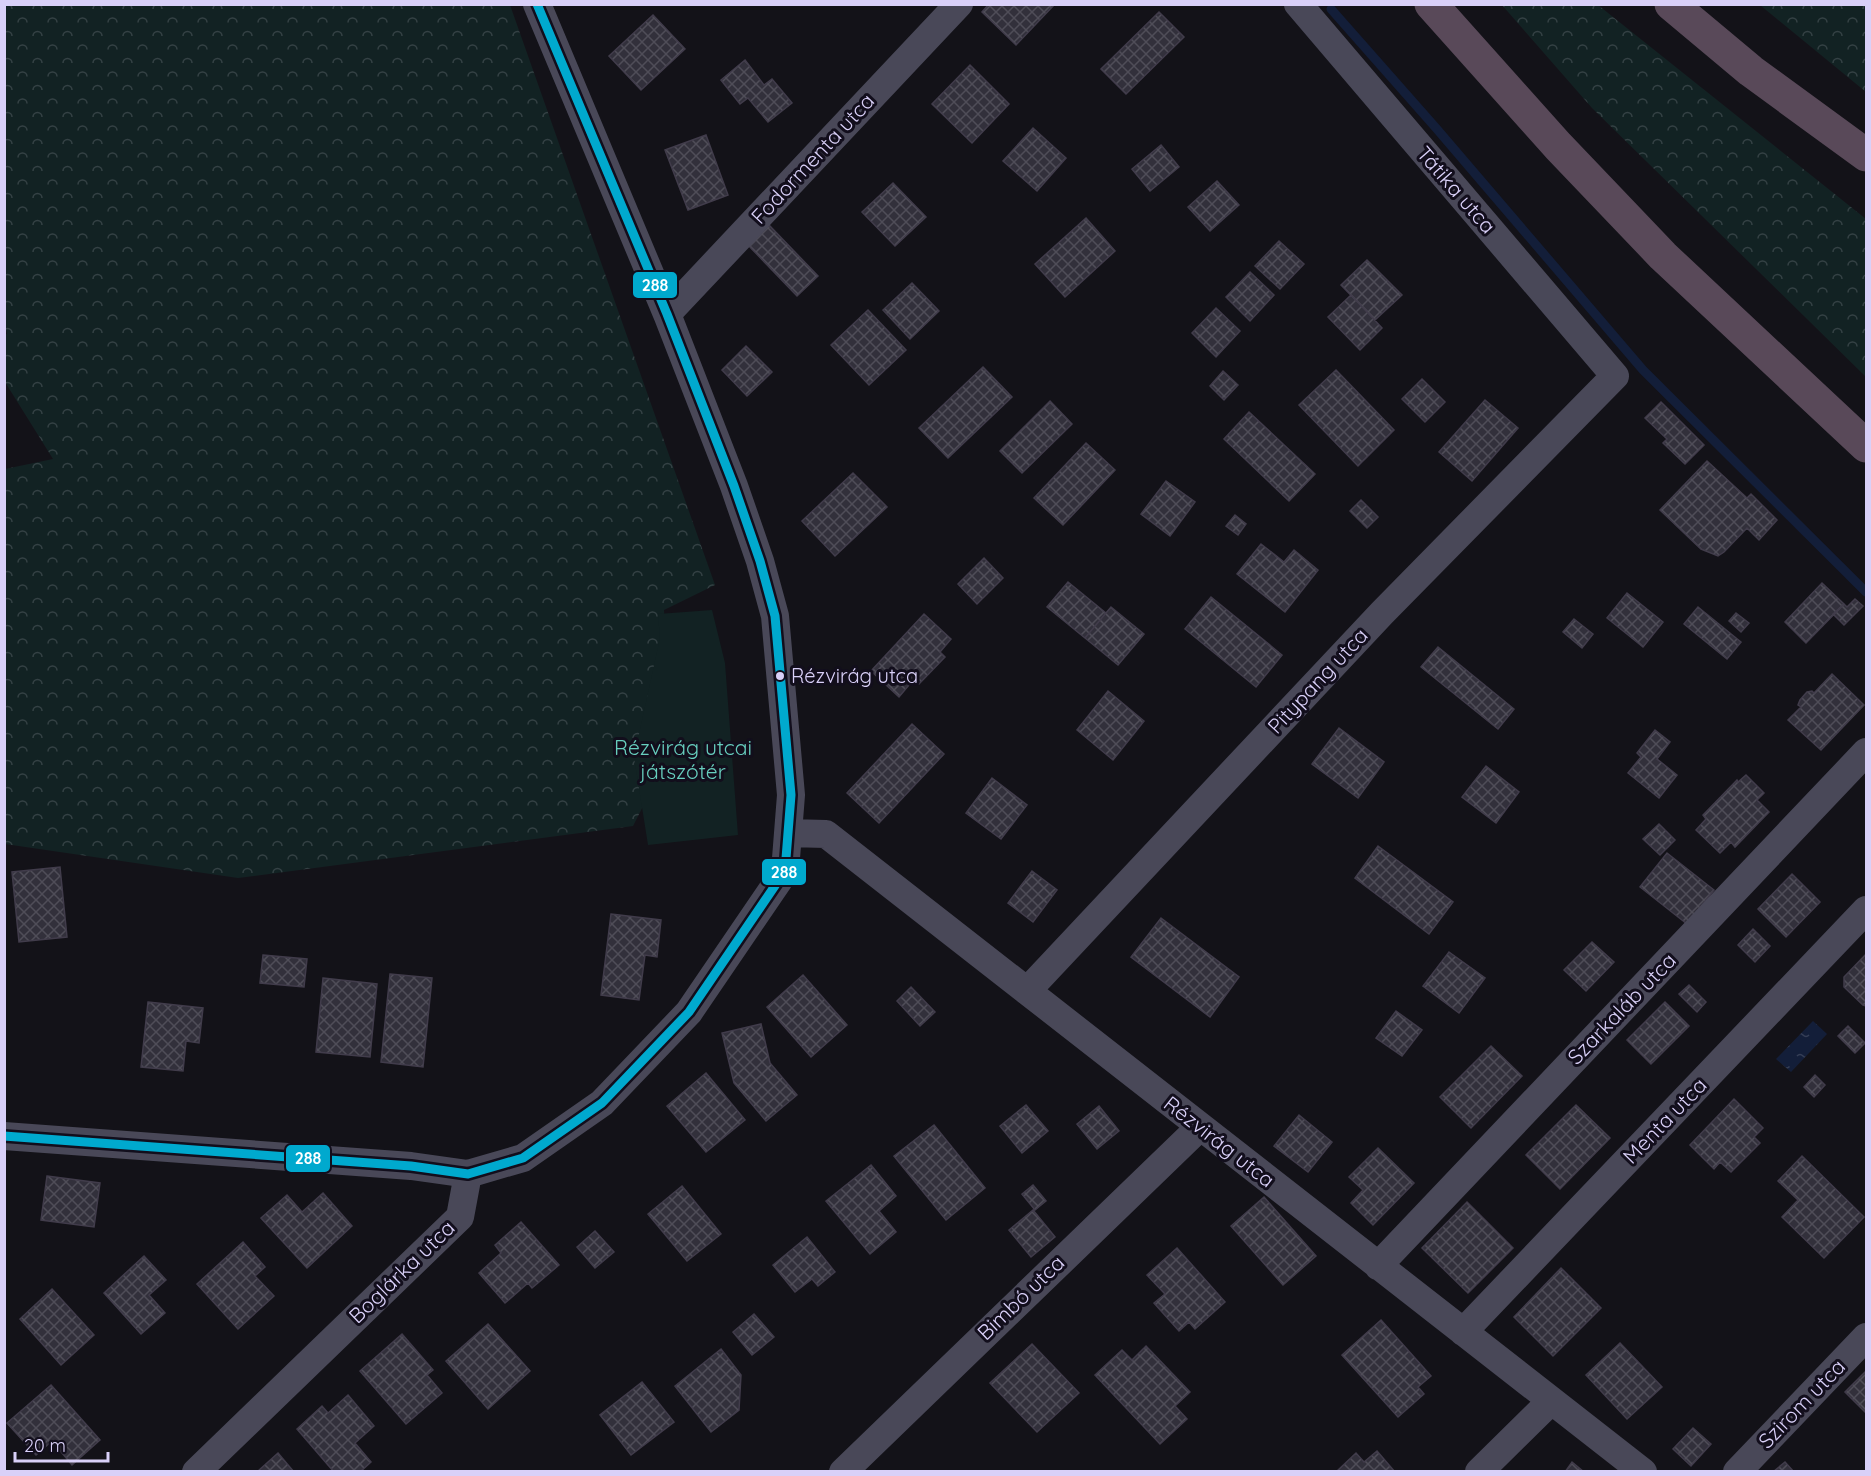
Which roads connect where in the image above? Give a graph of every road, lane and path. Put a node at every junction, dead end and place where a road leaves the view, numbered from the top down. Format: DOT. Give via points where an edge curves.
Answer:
graph roads {
  1 [pos="537,4"];
  2 [pos="959,4"];
  3 [pos="1298,4"];
  4 [pos="1431,4"];
  5 [pos="1671,4"];
  6 [pos="1866,155"];
  7 [pos="667,314"];
  8 [pos="1615,376"];
  9 [pos="1866,446"];
  10 [pos="1866,752"];
  11 [pos="788,833"];
  12 [pos="1866,910"];
  13 [pos="1027,991"];
  14 [pos="1200,1127"];
  15 [pos="4,1136"];
  16 [pos="468,1174"];
  17 [pos="1378,1266"];
  18 [pos="1463,1332"];
  19 [pos="1866,1337"];
  20 [pos="1551,1401"];
  21 [pos="196,1472"];
  22 [pos="843,1472"];
  23 [pos="1479,1472"];
  24 [pos="1643,1472"];
  25 [pos="1737,1472"];
  1 -- 7 [label="street"];
  2 -- 7 [label="street, Fodormenta utca"];
  3 -- 8 [label="street, Tátika utca"];
  4 -- 9 [label="highway" via="1663,256"];
  5 -- 6 [label="highway" via="1751,71"];
  7 -- 11 [label="street" via="734,486 775,616 791,795"];
  8 -- 13 [label="street, Pitypang utca" via="1382,613"];
  10 -- 17 [label="street, Szarkaláb utca"];
  11 -- 13 [label="street, Rézvirág utca" via="826,834"];
  11 -- 16 [label="street" via="785,871 689,1012 602,1103 522,1158"];
  12 -- 18 [label="street, Menta utca"];
  13 -- 14 [label="street, Rézvirág utca"];
  14 -- 17 [label="street, Rézvirág utca"];
  14 -- 22 [label="street, Bimbó utca"];
  15 -- 16 [label="street" via="411,1166"];
  16 -- 21 [label="street, Boglárka utca" via="460,1216"];
  17 -- 18 [label="street, Rézvirág utca"];
  18 -- 20 [label="street, Rézvirág utca"];
  19 -- 25 [label="street, Szirom utca"];
  20 -- 23 [label="street"];
  20 -- 24 [label="street, Rézvirág utca"];
}
